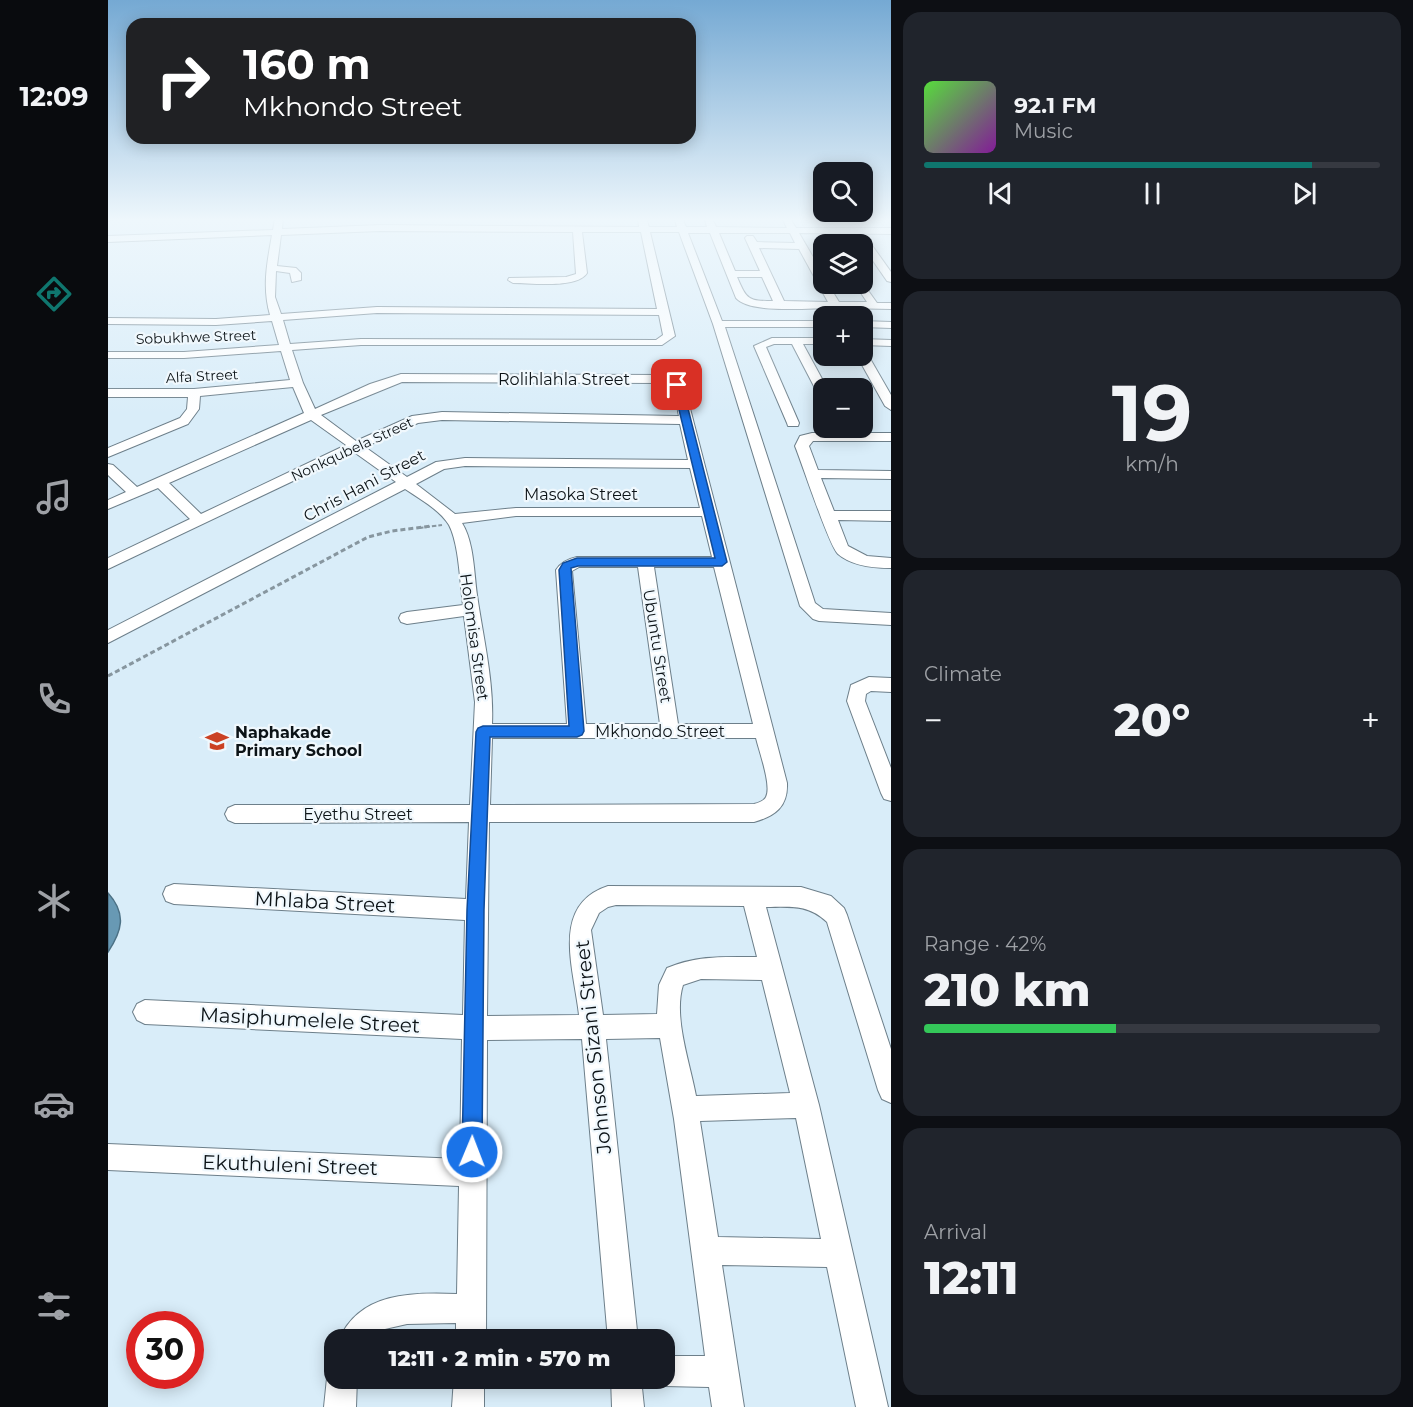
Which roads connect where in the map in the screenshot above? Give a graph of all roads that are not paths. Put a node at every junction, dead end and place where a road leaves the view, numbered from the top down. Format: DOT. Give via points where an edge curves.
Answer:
graph roads {
  1 [pos="269,284"];
  2 [pos="657,284"];
  3 [pos="703,284"];
  4 [pos="736,284"];
  5 [pos="770,284"];
  6 [pos="823,284"];
  7 [pos="866,294"];
  8 [pos="780,305"];
  9 [pos="836,306"];
  10 [pos="874,306"];
  11 [pos="891,306"];
  12 [pos="663,312"];
  13 [pos="276,317"];
  14 [pos="108,321"];
  15 [pos="718,324"];
  16 [pos="813,324"];
  17 [pos="873,324"];
  18 [pos="891,324"];
  19 [pos="467,327"];
  20 [pos="796,341"];
  21 [pos="813,341"];
  22 [pos="873,342"];
  23 [pos="891,343"];
  24 [pos="285,348"];
  25 [pos="108,355"];
  26 [pos="868,366"];
  27 [pos="816,378"];
  28 [pos="297,383"];
  29 [pos="108,393"];
  30 [pos="194,393"];
  31 [pos="891,405"];
  32 [pos="311,414"];
  33 [pos="686,420"];
  34 [pos="793,423"];
  35 [pos="873,435"];
  36 [pos="813,437"];
  37 [pos="891,437"];
  38 [pos="354,447"];
  39 [pos="108,453"];
  40 [pos="696,464"];
  41 [pos="108,468"];
  42 [pos="813,474"];
  43 [pos="891,475"];
  44 [pos="160,482"];
  45 [pos="406,483"];
  46 [pos="135,493"];
  47 [pos="108,505"];
  48 [pos="709,512"];
  49 [pos="830,515"];
  50 [pos="891,516"];
  51 [pos="200,521"];
  52 [pos="454,521"];
  53 [pos="645,561"];
  54 [pos="722,562"];
  55 [pos="891,563"];
  56 [pos="108,564"];
  57 [pos="472,609"];
  58 [pos="407,618"];
  59 [pos="891,619"];
  60 [pos="108,637"];
  61 [pos="891,685"];
  62 [pos="577,731"];
  63 [pos="764,731"];
  64 [pos="483,732"];
  65 [pos="670,732"];
  66 [pos="884,757"];
  67 [pos="891,794"];
  68 [pos="236,814"];
  69 [pos="481,814"];
  70 [pos="174,894"];
  71 [pos="753,898"];
  72 [pos="476,910"];
  73 [pos="772,969"];
  74 [pos="146,1012"];
  75 [pos="671,1026"];
  76 [pos="474,1028"];
  77 [pos="593,1028"];
  78 [pos="891,1090"];
  79 [pos="806,1105"];
  80 [pos="685,1109"];
  81 [pos="108,1157"];
  82 [pos="471,1173"];
  83 [pos="706,1251"];
  84 [pos="839,1253"];
  85 [pos="472,1309"];
  86 [pos="363,1329"];
  87 [pos="471,1329"];
  88 [pos="622,1329"];
  89 [pos="675,1371"];
  90 [pos="722,1372"];
  91 [pos="341,1389"];
  92 [pos="469,1389"];
  93 [pos="627,1389"];
  94 [pos="340,1407"];
  95 [pos="468,1407"];
  96 [pos="628,1407"];
  97 [pos="728,1407"];
  98 [pos="872,1407"];
  1 -- 13 [label="street"];
  2 -- 12 [label="street"];
  3 -- 15 [label="street"];
  4 -- 8 [label="street" via="744,301"];
  5 -- 8 [label="street"];
  6 -- 9 [label="street"];
  7 -- 10 [label="street"];
  8 -- 9 [label="street"];
  10 -- 11 [label="street"];
  12 -- 19 [label="street"];
  12 -- 19 [label="street" via="669,336 658,343"];
  13 -- 14 [label="street"];
  13 -- 19 [label="street" via="371,311"];
  13 -- 24 [label="street"];
  15 -- 16 [label="street"];
  15 -- 59 [label="street" via="808,606 819,615"];
  17 -- 18 [label="street"];
  19 -- 24 [label="street, Sobukhwe Street"];
  20 -- 21 [label="street"];
  20 -- 27 [label="street"];
  20 -- 34 [label="street" via="764,343 759,347"];
  22 -- 23 [label="street"];
  24 -- 25 [label="street, Sobukhwe Street" via="169,356"];
  24 -- 28 [label="street"];
  26 -- 31 [label="street"];
  28 -- 30 [label="street, Alfa Street"];
  28 -- 32 [label="street"];
  29 -- 30 [label="street, Alfa Street"];
  30 -- 39 [label="street" via="193,409 184,420"];
  32 -- 33 [label="street, Rolihlahla Street" via="401,378 665,379 677,385"];
  32 -- 38 [label="street"];
  32 -- 44 [label="street, Rolihlahla Street"];
  33 -- 38 [label="street, Nonkqubela Street" via="431,417 401,424"];
  33 -- 40 [label="street, Rolihlahla Street"];
  35 -- 37 [label="street"];
  36 -- 42 [label="street" via="802,446"];
  38 -- 45 [label="street"];
  38 -- 51 [label="street, Nonkqubela Street"];
  40 -- 45 [label="street, Chris Hani Street" via="465,462 441,465"];
  40 -- 48 [label="street, Rolihlahla Street"];
  41 -- 46 [label="street"];
  42 -- 43 [label="street"];
  42 -- 49 [label="street"];
  44 -- 46 [label="street, Rolihlahla Street"];
  44 -- 51 [label="street"];
  45 -- 52 [label="street"];
  45 -- 60 [label="street, Chris Hani Street"];
  46 -- 47 [label="street, Rolihlahla Street"];
  48 -- 52 [label="street, Masoka Street" via="516,512"];
  48 -- 54 [label="street, Rolihlahla Street"];
  49 -- 50 [label="street"];
  49 -- 55 [label="street" via="842,549 855,559"];
  51 -- 56 [label="street, Nonkqubela Street"];
  52 -- 57 [label="street, Holomisa Street"];
  53 -- 54 [label="street"];
  53 -- 62 [label="street" via="577,562 564,570"];
  53 -- 65 [label="street, Ubuntu Street"];
  54 -- 63 [label="street, Rolihlahla Street"];
  57 -- 58 [label="street"];
  57 -- 64 [label="street, Holomisa Street" via="481,665"];
  61 -- 66 [label="street" via="868,684 857,690 856,701"];
  62 -- 64 [label="street, Mkhondo Street"];
  62 -- 65 [label="street, Mkhondo Street"];
  63 -- 65 [label="street, Mkhondo Street"];
  63 -- 69 [label="street, Rolihlahla Street" via="778,794 774,804 763,811"];
  64 -- 69 [label="street, Holomisa Street"];
  66 -- 67 [label="street"];
  68 -- 69 [label="street, Eyethu Street"];
  69 -- 72 [label="street, Holomisa Street"];
  70 -- 72 [label="street, Mhlaba Street"];
  71 -- 73 [label="street"];
  71 -- 77 [label="street, Johnson Sizani Street" via="616,895 592,903 580,930"];
  71 -- 78 [label="street, Johnson Sizani Street" via="810,898 833,911 848,947"];
  72 -- 76 [label="street, Holomisa Street"];
  73 -- 75 [label="street" via="701,968 675,976 668,988"];
  73 -- 79 [label="street"];
  74 -- 76 [label="street, Masiphumelele Street"];
  75 -- 77 [label="street, Masiphumelele Street"];
  75 -- 80 [label="street"];
  76 -- 77 [label="street, Masiphumelele Street"];
  76 -- 82 [label="street, Holomisa Street"];
  77 -- 88 [label="street, Johnson Sizani Street"];
  79 -- 80 [label="street"];
  79 -- 84 [label="street"];
  80 -- 83 [label="street"];
  81 -- 82 [label="street, Ekuthuleni Street"];
  82 -- 85 [label="street, Holomisa Street"];
  83 -- 84 [label="street"];
  83 -- 90 [label="street"];
  84 -- 98 [label="street"];
  85 -- 86 [label="street" via="386,1313"];
  85 -- 87 [label="street, Holomisa Street"];
  89 -- 90 [label="street"];
  90 -- 97 [label="street"];
  91 -- 94 [label="street"];
  92 -- 95 [label="street"];
  93 -- 96 [label="street"];
}
